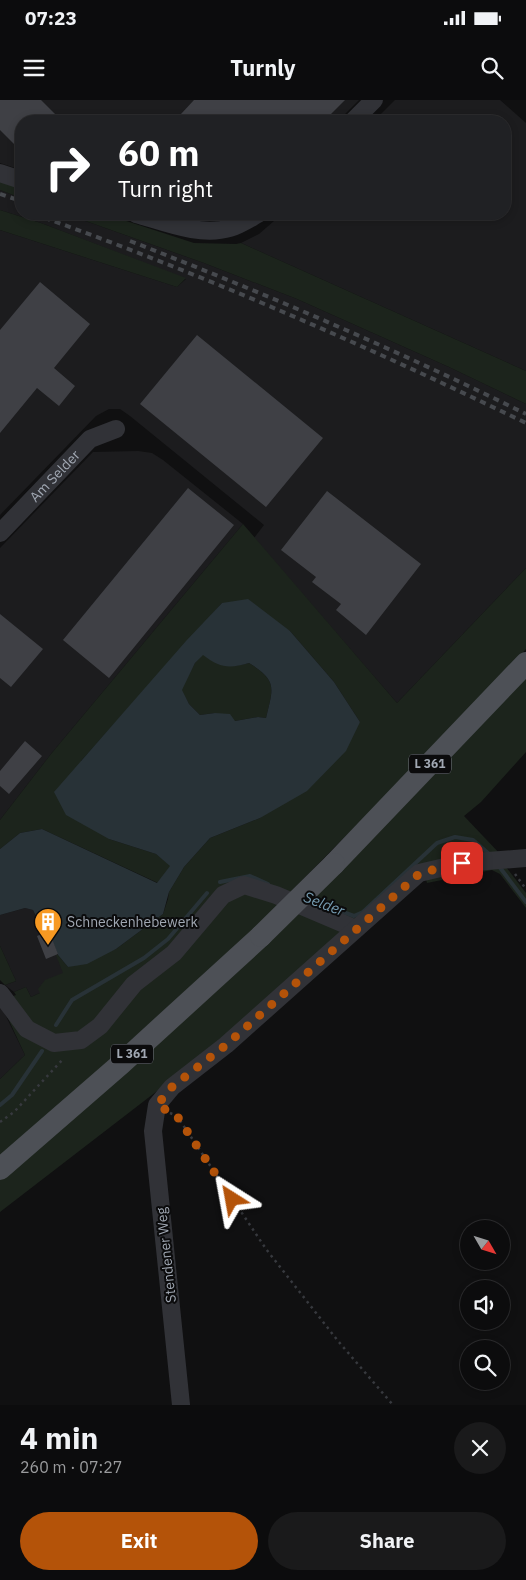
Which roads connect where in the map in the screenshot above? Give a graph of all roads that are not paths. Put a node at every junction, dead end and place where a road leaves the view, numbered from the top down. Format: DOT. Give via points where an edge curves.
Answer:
graph roads {
  1 [pos="374,100"];
  2 [pos="360,115"];
  3 [pos="0,173"];
  4 [pos="15,178"];
  5 [pos="159,220"];
  6 [pos="248,220"];
  7 [pos="116,429"];
  8 [pos="0,533"];
  9 [pos="526,663"];
  10 [pos="526,858"];
  11 [pos="356,929"];
  12 [pos="0,992"];
  13 [pos="0,1169"];
  14 [pos="181,1405"];
  1 -- 2 [label="street"];
  3 -- 4 [label="street"];
  5 -- 6 [label="street" via="197,230 216,231"];
  7 -- 8 [label="street, Am Selder" via="90,439"];
  9 -- 13 [label="main road, L 361, bridge" via="261,936"];
  10 -- 11 [label="street" via="462,863 420,873"];
  11 -- 12 [label="street" via="244,885 223,895 174,953 134,984 100,1026 81,1040 54,1043 27,1029"];
  11 -- 14 [label="street, Stendener Weg" via="226,1045 172,1087 157,1105 153,1131"];
}
